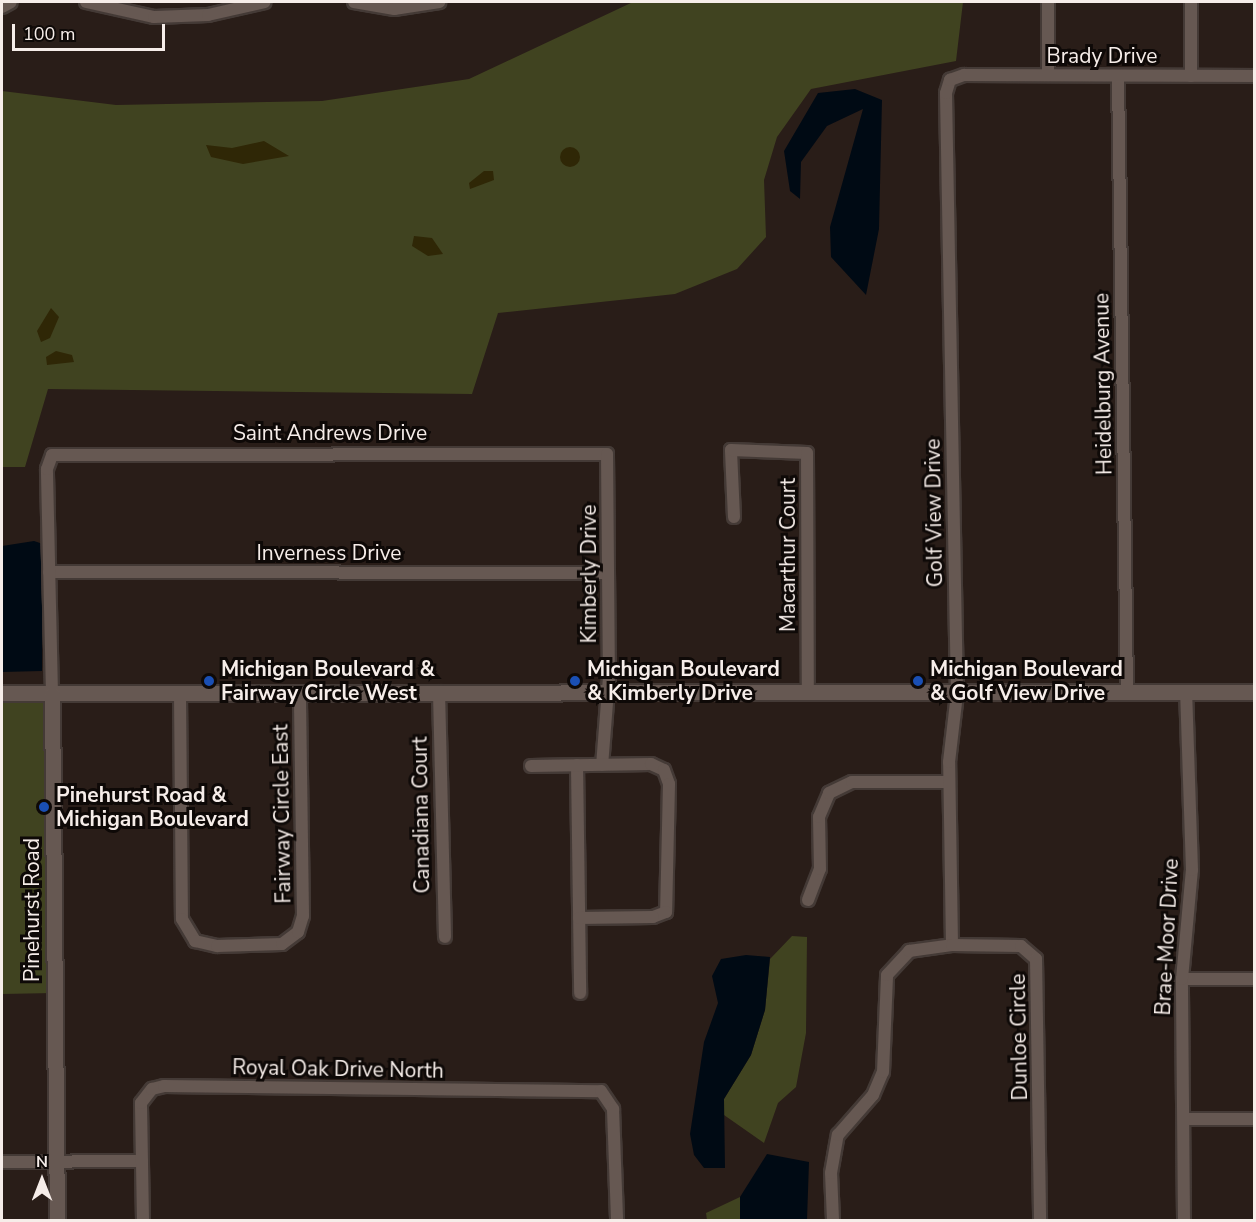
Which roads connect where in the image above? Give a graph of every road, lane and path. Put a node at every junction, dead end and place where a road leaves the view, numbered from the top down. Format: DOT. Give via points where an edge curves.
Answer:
graph roads {
  1 [pos="11,2"];
  2 [pos="86,2"];
  3 [pos="265,2"];
  4 [pos="354,2"];
  5 [pos="439,2"];
  6 [pos="1048,2"];
  7 [pos="1191,2"];
  8 [pos="2,7"];
  9 [pos="1048,75"];
  10 [pos="1118,76"];
  11 [pos="1191,76"];
  12 [pos="1254,76"];
  13 [pos="950,80"];
  14 [pos="608,454"];
  15 [pos="52,455"];
  16 [pos="734,517"];
  17 [pos="50,572"];
  18 [pos="608,573"];
  19 [pos="439,692"];
  20 [pos="1186,692"];
  21 [pos="1254,692"];
  22 [pos="2,693"];
  23 [pos="609,693"];
  24 [pos="1127,693"];
  25 [pos="52,694"];
  26 [pos="180,694"];
  27 [pos="300,694"];
  28 [pos="808,694"];
  29 [pos="957,694"];
  30 [pos="577,765"];
  31 [pos="602,765"];
  32 [pos="531,766"];
  33 [pos="949,782"];
  34 [pos="808,900"];
  35 [pos="579,918"];
  36 [pos="445,937"];
  37 [pos="952,945"];
  38 [pos="1182,979"];
  39 [pos="1254,979"];
  40 [pos="580,993"];
  41 [pos="1184,1119"];
  42 [pos="1254,1119"];
  43 [pos="56,1161"];
  44 [pos="142,1161"];
  45 [pos="2,1162"];
  46 [pos="57,1221"];
  47 [pos="143,1221"];
  48 [pos="616,1221"];
  49 [pos="833,1221"];
  50 [pos="1040,1221"];
  51 [pos="1184,1221"];
  1 -- 8 [label="street"];
  2 -- 3 [label="street" via="154,17 207,15"];
  4 -- 5 [label="street" via="394,9"];
  6 -- 9 [label="street"];
  7 -- 11 [label="street"];
  9 -- 10 [label="street, Brady Drive"];
  9 -- 13 [label="street, Brady Drive"];
  10 -- 11 [label="street, Brady Drive"];
  10 -- 24 [label="street, Heidelburg Avenue"];
  11 -- 12 [label="street, Brady Drive"];
  13 -- 29 [label="street, Golf View Drive"];
  14 -- 15 [label="street, Saint Andrews Drive"];
  14 -- 18 [label="street, Kimberly Drive"];
  15 -- 17 [label="street, Pinehurst Road" via="47,469"];
  16 -- 28 [label="street, Macarthur Court" via="731,450 771,448 807,453"];
  17 -- 18 [label="street, Inverness Drive"];
  17 -- 25 [label="street, Pinehurst Road"];
  18 -- 23 [label="street, Kimberly Drive"];
  19 -- 23 [label="street"];
  19 -- 27 [label="street"];
  19 -- 36 [label="street, Canadiana Court"];
  20 -- 21 [label="street"];
  20 -- 24 [label="street"];
  20 -- 38 [label="street, Brae-Moor Drive" via="1192,870"];
  22 -- 25 [label="street"];
  23 -- 28 [label="street"];
  23 -- 31 [label="street, Kimberly Drive"];
  24 -- 29 [label="street"];
  25 -- 26 [label="street"];
  25 -- 43 [label="street, Pinehurst Road"];
  26 -- 27 [label="street"];
  26 -- 27 [label="street, Fairway Circle East" via="185,932 217,946 282,945 298,932 303,916"];
  28 -- 29 [label="street"];
  29 -- 33 [label="street, Golf View Drive"];
  30 -- 31 [label="street"];
  30 -- 32 [label="street"];
  30 -- 35 [label="street"];
  31 -- 35 [label="street" via="651,764 664,770 670,897 666,912 653,917"];
  33 -- 34 [label="street" via="852,782 829,793 819,817 820,869"];
  33 -- 37 [label="street, Golf View Drive"];
  35 -- 40 [label="street"];
  37 -- 49 [label="street, Dunloe Circle" via="909,951 887,975 883,1072 873,1095 838,1135 831,1173"];
  37 -- 50 [label="street, Dunloe Circle" via="1022,946 1036,959"];
  38 -- 39 [label="street"];
  38 -- 41 [label="street, Brae-Moor Drive"];
  41 -- 42 [label="street"];
  41 -- 51 [label="street, Brae-Moor Drive"];
  43 -- 44 [label="street"];
  43 -- 45 [label="street"];
  43 -- 46 [label="street, Pinehurst Road"];
  44 -- 47 [label="street, Royal Oak Drive North"];
  44 -- 48 [label="street, Royal Oak Drive North" via="141,1103 152,1089 164,1086 601,1091 613,1109"];
}
